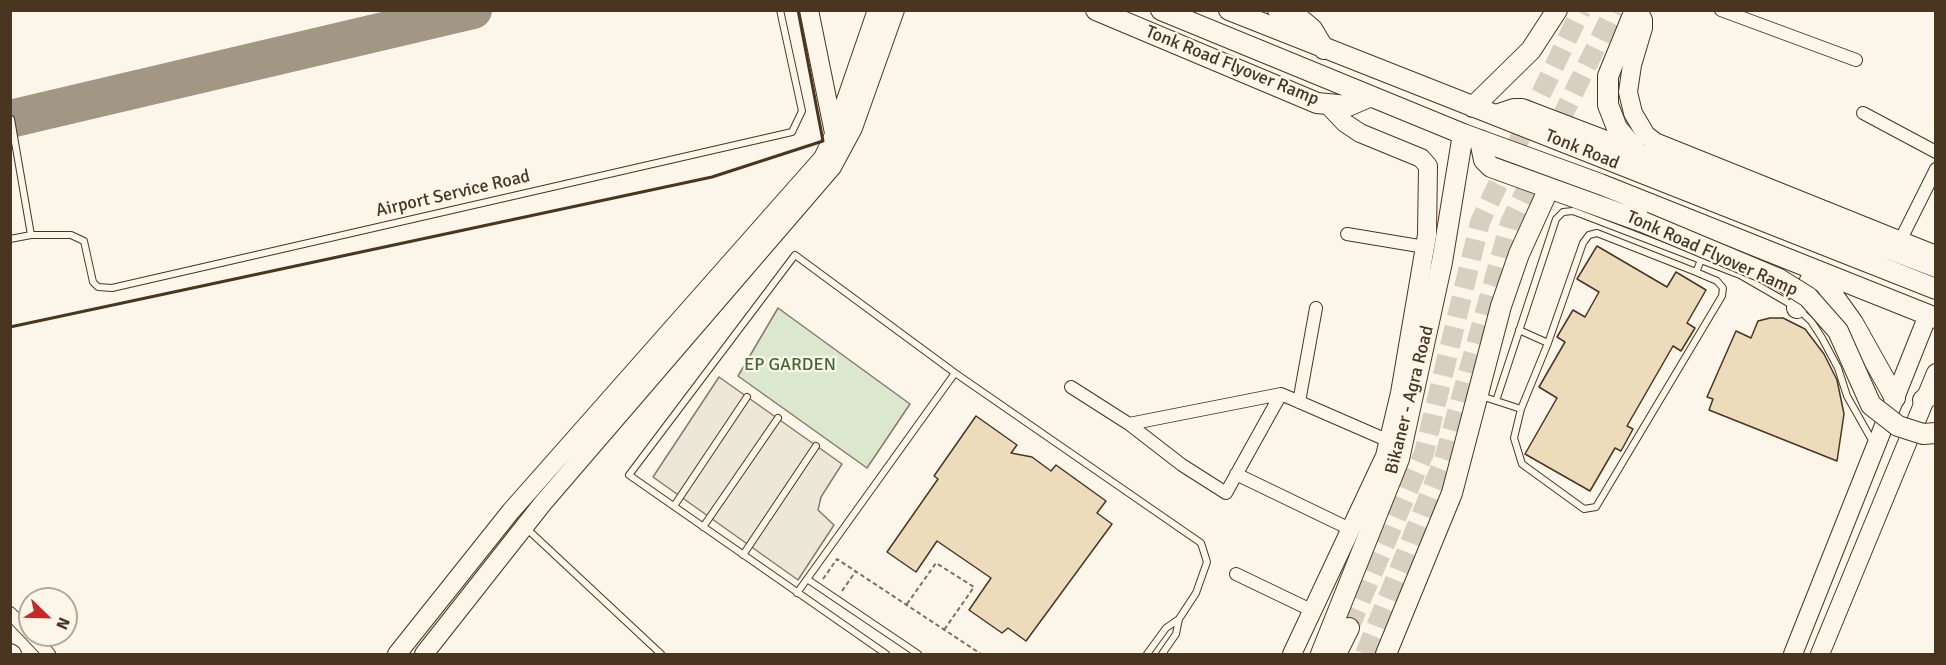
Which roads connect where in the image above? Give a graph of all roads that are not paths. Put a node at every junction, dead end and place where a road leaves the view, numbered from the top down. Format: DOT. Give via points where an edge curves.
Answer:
graph roads {
  1 [pos="780,10"];
  2 [pos="809,10"];
  3 [pos="877,10"];
  4 [pos="894,10"];
  5 [pos="1096,10"];
  6 [pos="1161,10"];
  7 [pos="1229,10"];
  8 [pos="1278,10"];
  9 [pos="1557,10"];
  10 [pos="1637,10"];
  11 [pos="1721,10"];
  12 [pos="1324,49"];
  13 [pos="1856,60"];
  14 [pos="1369,97"];
  15 [pos="1328,105"];
  16 [pos="1473,107"];
  17 [pos="1863,113"];
  18 [pos="1496,115"];
  19 [pos="11,119"];
  20 [pos="834,135"];
  21 [pos="1471,137"];
  22 [pos="1935,152"];
  23 [pos="1646,158"];
  24 [pos="1935,169"];
  25 [pos="1549,188"];
  26 [pos="1347,234"];
  27 [pos="31,235"];
  28 [pos="10,239"];
  29 [pos="1900,241"];
  30 [pos="1425,247"];
  31 [pos="1666,247"];
  32 [pos="1935,255"];
  33 [pos="1662,258"];
  34 [pos="1701,260"];
  35 [pos="1935,267"];
  36 [pos="1815,270"];
  37 [pos="1696,272"];
  38 [pos="1935,289"];
  39 [pos="1316,308"];
  40 [pos="1797,308"];
  41 [pos="1932,316"];
  42 [pos="1519,330"];
  43 [pos="1548,343"];
  44 [pos="955,373"];
  45 [pos="1935,373"];
  46 [pos="1071,387"];
  47 [pos="1281,394"];
  48 [pos="1929,396"];
  49 [pos="747,397"];
  50 [pos="1487,398"];
  51 [pos="1895,398"];
  52 [pos="1299,402"];
  53 [pos="1521,409"];
  54 [pos="778,418"];
  55 [pos="1129,424"];
  56 [pos="1935,433"];
  57 [pos="1389,441"];
  58 [pos="816,446"];
  59 [pos="1876,446"];
  60 [pos="1236,474"];
  61 [pos="674,506"];
  62 [pos="525,526"];
  63 [pos="703,527"];
  64 [pos="1350,529"];
  65 [pos="743,555"];
  66 [pos="1236,574"];
  67 [pos="807,579"];
  68 [pos="797,593"];
  69 [pos="1311,610"];
  70 [pos="1179,619"];
  71 [pos="1349,628"];
  72 [pos="397,654"];
  73 [pos="424,654"];
  74 [pos="661,654"];
  75 [pos="886,654"];
  76 [pos="918,654"];
  77 [pos="1147,654"];
  78 [pos="1162,654"];
  79 [pos="1292,654"];
  80 [pos="1321,654"];
  81 [pos="1336,654"];
  82 [pos="1386,654"];
  83 [pos="1793,654"];
  84 [pos="1820,654"];
  1 -- 27 [label="lane, Airport Service Road" via="802,111 792,132 112,288 93,282 84,241 71,235"];
  2 -- 20 [label="street"];
  3 -- 20 [label="street"];
  4 -- 62 [label="street" via="853,128 832,167"];
  5 -- 15 [label="main road, Tonk Road Flyover Ramp"];
  6 -- 14 [label="main road, Tonk Road"];
  7 -- 12 [label="main road, Tonk Road"];
  8 -- 12 [label="main road" via="1300,19 1316,34"];
  9 -- 16 [label="main road" via="1531,50"];
  10 -- 23 [label="main road" via="1608,76 1608,105 1617,128 1631,147"];
  10 -- 29 [label="street" via="1643,28 1628,92 1632,113 1646,135"];
  11 -- 13 [label="street"];
  12 -- 16 [label="main road, Tonk Road"];
  14 -- 15 [label="main road, Tonk Road Flyover Ramp" via="1348,106"];
  14 -- 21 [label="main road, Tonk Road"];
  15 -- 30 [label="street" via="1360,133 1420,158 1428,166"];
  16 -- 18 [label="main road, Tonk Road"];
  17 -- 22 [label="street"];
  18 -- 23 [label="main road" via="1522,110"];
  18 -- 38 [label="main road, Tonk Road"];
  19 -- 27 [label="lane"];
  20 -- 72 [label="street" via="822,158 512,511"];
  21 -- 25 [label="main road, Tonk Road Flyover Ramp" via="1491,167"];
  21 -- 36 [label="main road, Tonk Road"];
  21 -- 80 [label="main road, Bikaner - Agra Road" via="1399,459"];
  23 -- 35 [label="main road"];
  24 -- 29 [label="street"];
  25 -- 50 [label="main road" via="1501,306"];
  25 -- 56 [label="main road, Tonk Road Flyover Ramp, bridge" via="1779,279 1808,297 1838,331 1871,405 1898,426 1923,434"];
  26 -- 30 [label="street"];
  27 -- 28 [label="lane, Airport Service Road"];
  29 -- 32 [label="street"];
  30 -- 57 [label="street"];
  31 -- 33 [label="lane"];
  31 -- 34 [label="lane"];
  31 -- 42 [label="lane" via="1573,211 1563,212 1556,219"];
  33 -- 37 [label="lane"];
  33 -- 43 [label="lane" via="1597,233 1588,235"];
  34 -- 37 [label="lane"];
  34 -- 40 [label="lane" via="1740,275"];
  36 -- 40 [label="main road"];
  36 -- 41 [label="main road, Tonk Road"];
  36 -- 51 [label="main road" via="1852,323"];
  37 -- 53 [label="lane" via="1717,281 1723,288 1722,296 1596,507 1584,509 1522,464 1514,438"];
  39 -- 52 [label="street"];
  40 -- 59 [label="lane" via="1822,338 1851,404"];
  41 -- 51 [label="street"];
  42 -- 43 [label="lane"];
  42 -- 50 [label="lane"];
  43 -- 53 [label="lane"];
  44 -- 61 [label="lane" via="795,255 629,475"];
  44 -- 67 [label="lane"];
  44 -- 70 [label="lane" via="1201,543 1207,562 1196,593"];
  45 -- 48 [label="street"];
  46 -- 55 [label="street"];
  47 -- 52 [label="street"];
  47 -- 55 [label="street"];
  47 -- 60 [label="street"];
  48 -- 84 [label="street"];
  49 -- 61 [label="lane"];
  50 -- 53 [label="lane"];
  50 -- 82 [label="main road"];
  51 -- 59 [label="street"];
  52 -- 57 [label="street"];
  54 -- 63 [label="lane"];
  55 -- 60 [label="street" via="1226,493"];
  57 -- 64 [label="street"];
  58 -- 65 [label="lane"];
  59 -- 83 [label="street"];
  60 -- 64 [label="street"];
  61 -- 63 [label="lane"];
  62 -- 73 [label="street"];
  62 -- 74 [label="lane"];
  63 -- 65 [label="lane"];
  64 -- 69 [label="street"];
  65 -- 68 [label="lane"];
  66 -- 69 [label="street"];
  67 -- 68 [label="lane"];
  67 -- 76 [label="lane"];
  68 -- 75 [label="lane"];
  69 -- 79 [label="street"];
  70 -- 77 [label="lane" via="1166,628"];
  70 -- 78 [label="lane" via="1176,634"];
  71 -- 81 [label="main road"];
}
